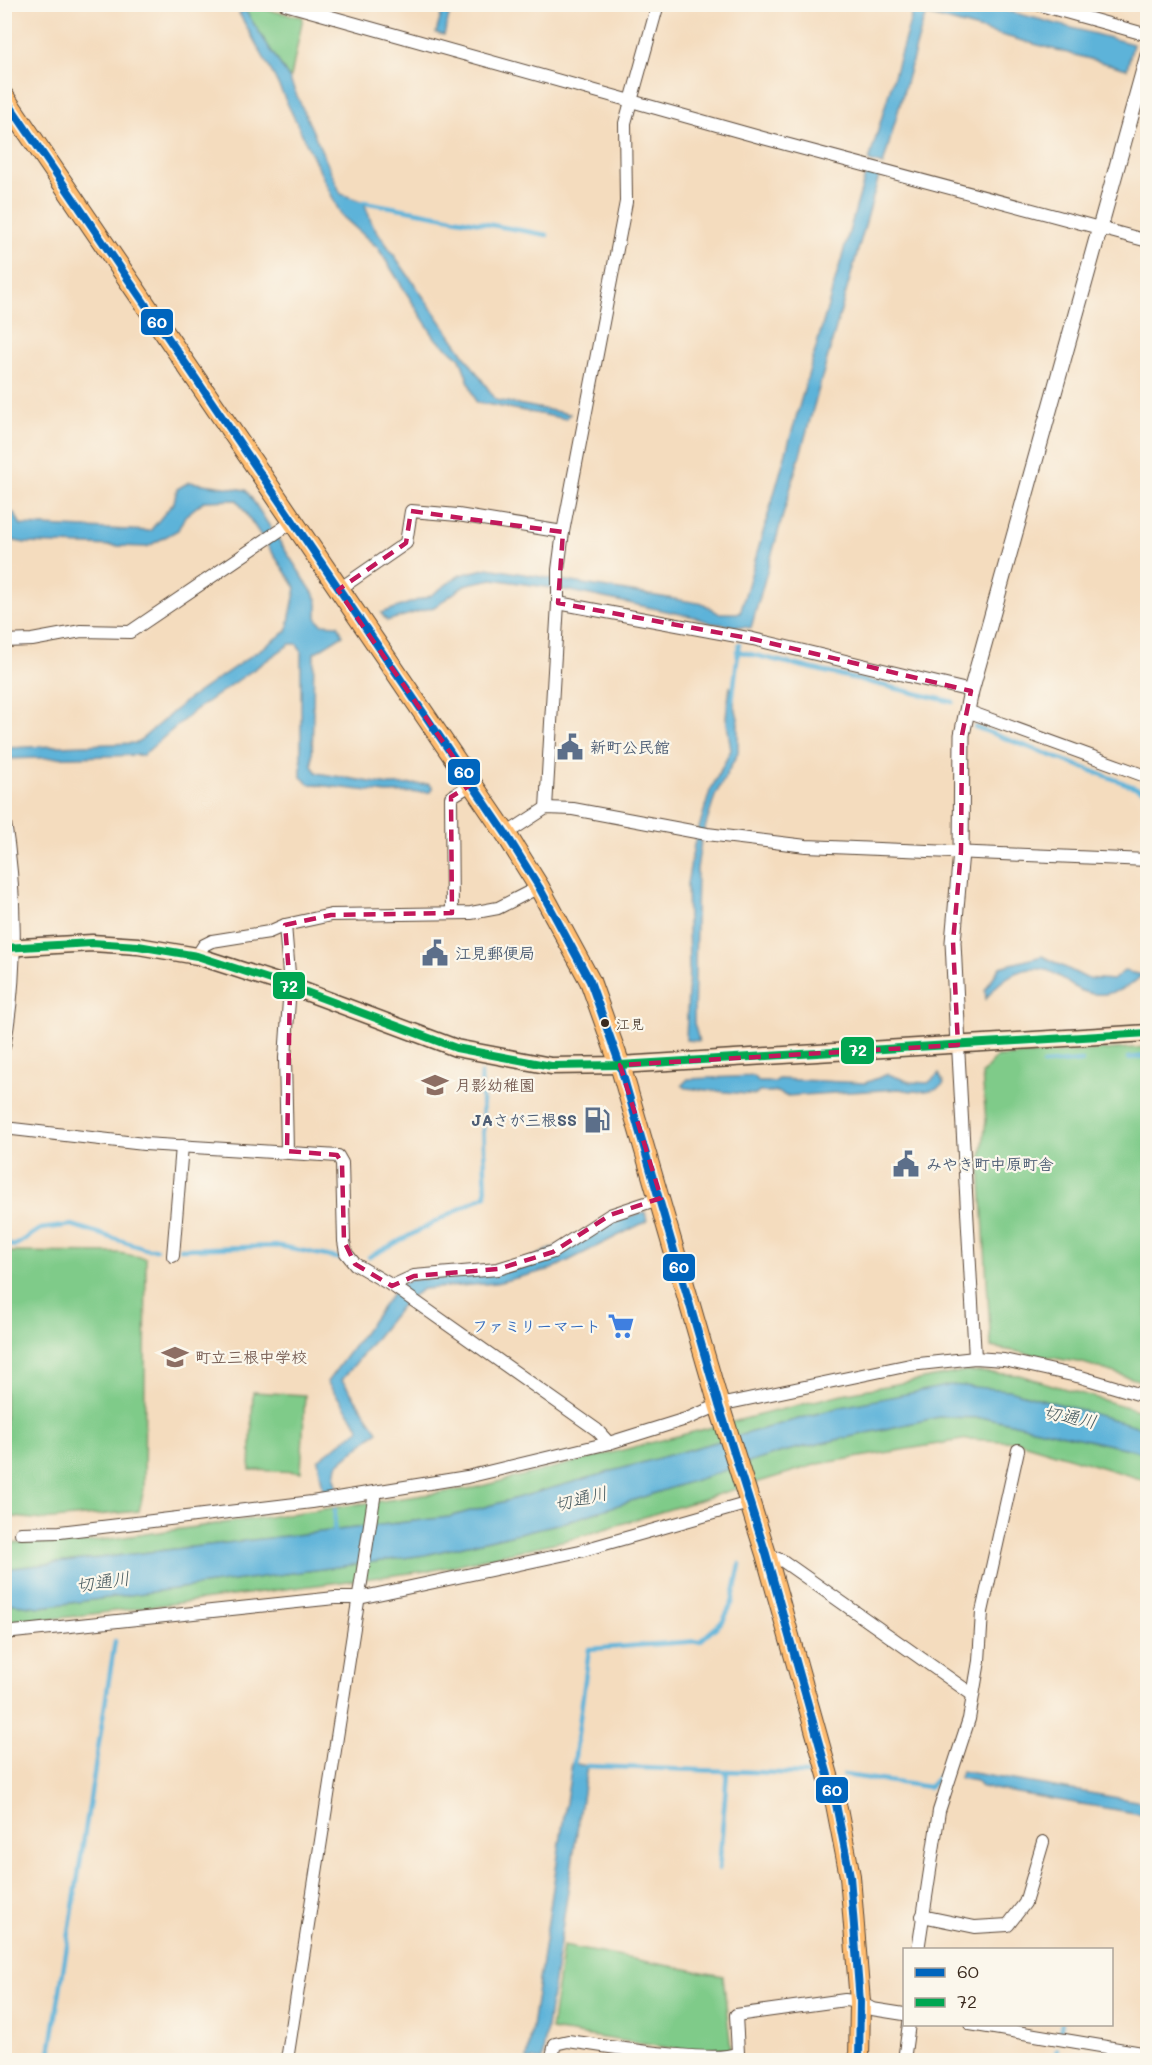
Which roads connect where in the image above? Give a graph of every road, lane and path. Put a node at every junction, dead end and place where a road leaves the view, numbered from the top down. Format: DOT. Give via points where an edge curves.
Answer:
graph roads {
  1 [pos="285,4"];
  2 [pos="658,4"];
  3 [pos="1037,4"];
  4 [pos="1148,35"];
  5 [pos="1148,55"];
  6 [pos="4,96"];
  7 [pos="631,101"];
  8 [pos="1101,228"];
  9 [pos="1148,241"];
  10 [pos="284,527"];
  11 [pos="563,532"];
  12 [pos="338,590"];
  13 [pos="558,597"];
  14 [pos="4,640"];
  15 [pos="971,691"];
  16 [pos="967,711"];
  17 [pos="1148,777"];
  18 [pos="472,784"];
  19 [pos="546,808"];
  20 [pos="4,816"];
  21 [pos="506,834"];
  22 [pos="962,852"];
  23 [pos="1148,860"];
  24 [pos="539,886"];
  25 [pos="452,914"];
  26 [pos="285,925"];
  27 [pos="8,947"];
  28 [pos="197,956"];
  29 [pos="290,986"];
  30 [pos="1148,1033"];
  31 [pos="958,1045"];
  32 [pos="4,1047"];
  33 [pos="620,1065"];
  34 [pos="4,1128"];
  35 [pos="182,1146"];
  36 [pos="286,1151"];
  37 [pos="661,1198"];
  38 [pos="173,1256"];
  39 [pos="394,1287"];
  40 [pos="975,1358"];
  41 [pos="1148,1397"];
  42 [pos="721,1410"];
  43 [pos="609,1443"];
  44 [pos="1018,1450"];
  45 [pos="374,1495"];
  46 [pos="749,1503"];
  47 [pos="21,1533"];
  48 [pos="766,1554"];
  49 [pos="360,1595"];
  50 [pos="4,1633"];
  51 [pos="973,1695"];
  52 [pos="1043,1842"];
  53 [pos="922,1916"];
  54 [pos="918,1948"];
  55 [pos="860,2002"];
  56 [pos="903,2014"];
  57 [pos="909,2026"];
  58 [pos="976,2026"];
  59 [pos="1148,2054"];
  60 [pos="287,2061"];
  61 [pos="551,2061"];
  62 [pos="859,2061"];
  63 [pos="904,2061"];
  1 -- 7 [label="street"];
  2 -- 7 [label="street"];
  3 -- 4 [label="street"];
  5 -- 8 [label="street"];
  6 -- 10 [label="highway"];
  7 -- 8 [label="street"];
  7 -- 11 [label="street" via="625,123 626,202"];
  8 -- 9 [label="street"];
  8 -- 15 [label="street"];
  10 -- 12 [label="highway"];
  10 -- 14 [label="street" via="130,632 81,631 32,640"];
  11 -- 12 [label="street" via="411,510 406,543"];
  11 -- 13 [label="street"];
  12 -- 18 [label="highway"];
  13 -- 15 [label="street"];
  13 -- 19 [label="street"];
  15 -- 16 [label="street"];
  16 -- 17 [label="street"];
  16 -- 22 [label="street" via="962,735"];
  18 -- 21 [label="highway"];
  18 -- 25 [label="street" via="451,796"];
  19 -- 21 [label="street"];
  19 -- 22 [label="street" via="806,846"];
  20 -- 27 [label="street" via="12,895"];
  21 -- 24 [label="highway"];
  22 -- 23 [label="street"];
  22 -- 31 [label="street" via="953,942"];
  24 -- 25 [label="street" via="498,908"];
  24 -- 33 [label="highway" via="591,981"];
  25 -- 26 [label="street" via="331,915"];
  26 -- 28 [label="street" via="269,932 212,941"];
  26 -- 29 [label="street"];
  27 -- 28 [label="main road" via="92,943"];
  27 -- 32 [label="street" via="12,1006"];
  28 -- 29 [label="main road"];
  29 -- 33 [label="main road" via="456,1048 551,1066"];
  29 -- 36 [label="street" via="285,1058"];
  30 -- 31 [label="main road"];
  31 -- 33 [label="main road"];
  31 -- 40 [label="street"];
  33 -- 37 [label="highway"];
  34 -- 35 [label="street"];
  35 -- 36 [label="street"];
  35 -- 38 [label="street"];
  36 -- 39 [label="street" via="338,1156 342,1163 346,1253 356,1264"];
  37 -- 39 [label="street" via="610,1215 553,1252 498,1269 414,1276"];
  37 -- 42 [label="highway"];
  39 -- 43 [label="street" via="597,1430"];
  40 -- 41 [label="street" via="1050,1370"];
  40 -- 42 [label="street" via="910,1365"];
  42 -- 43 [label="street"];
  42 -- 46 [label="highway"];
  43 -- 45 [label="street" via="467,1478"];
  44 -- 51 [label="street" via="982,1612"];
  45 -- 47 [label="street" via="60,1532"];
  45 -- 49 [label="street"];
  46 -- 48 [label="highway"];
  46 -- 49 [label="street" via="580,1551"];
  48 -- 51 [label="street" via="783,1561"];
  48 -- 55 [label="highway" via="836,1804 850,1876"];
  49 -- 50 [label="street"];
  49 -- 60 [label="street"];
  51 -- 53 [label="street" via="939,1811"];
  52 -- 53 [label="street" via="1025,1903 1008,1925 975,1927"];
  53 -- 54 [label="street"];
  55 -- 56 [label="street" via="872,2009"];
  55 -- 61 [label="street" via="826,2002 736,2015 738,2053 732,2057 702,2059 568,2041 555,2044"];
  55 -- 62 [label="highway"];
  57 -- 63 [label="street"];
  58 -- 59 [label="street"];
}
